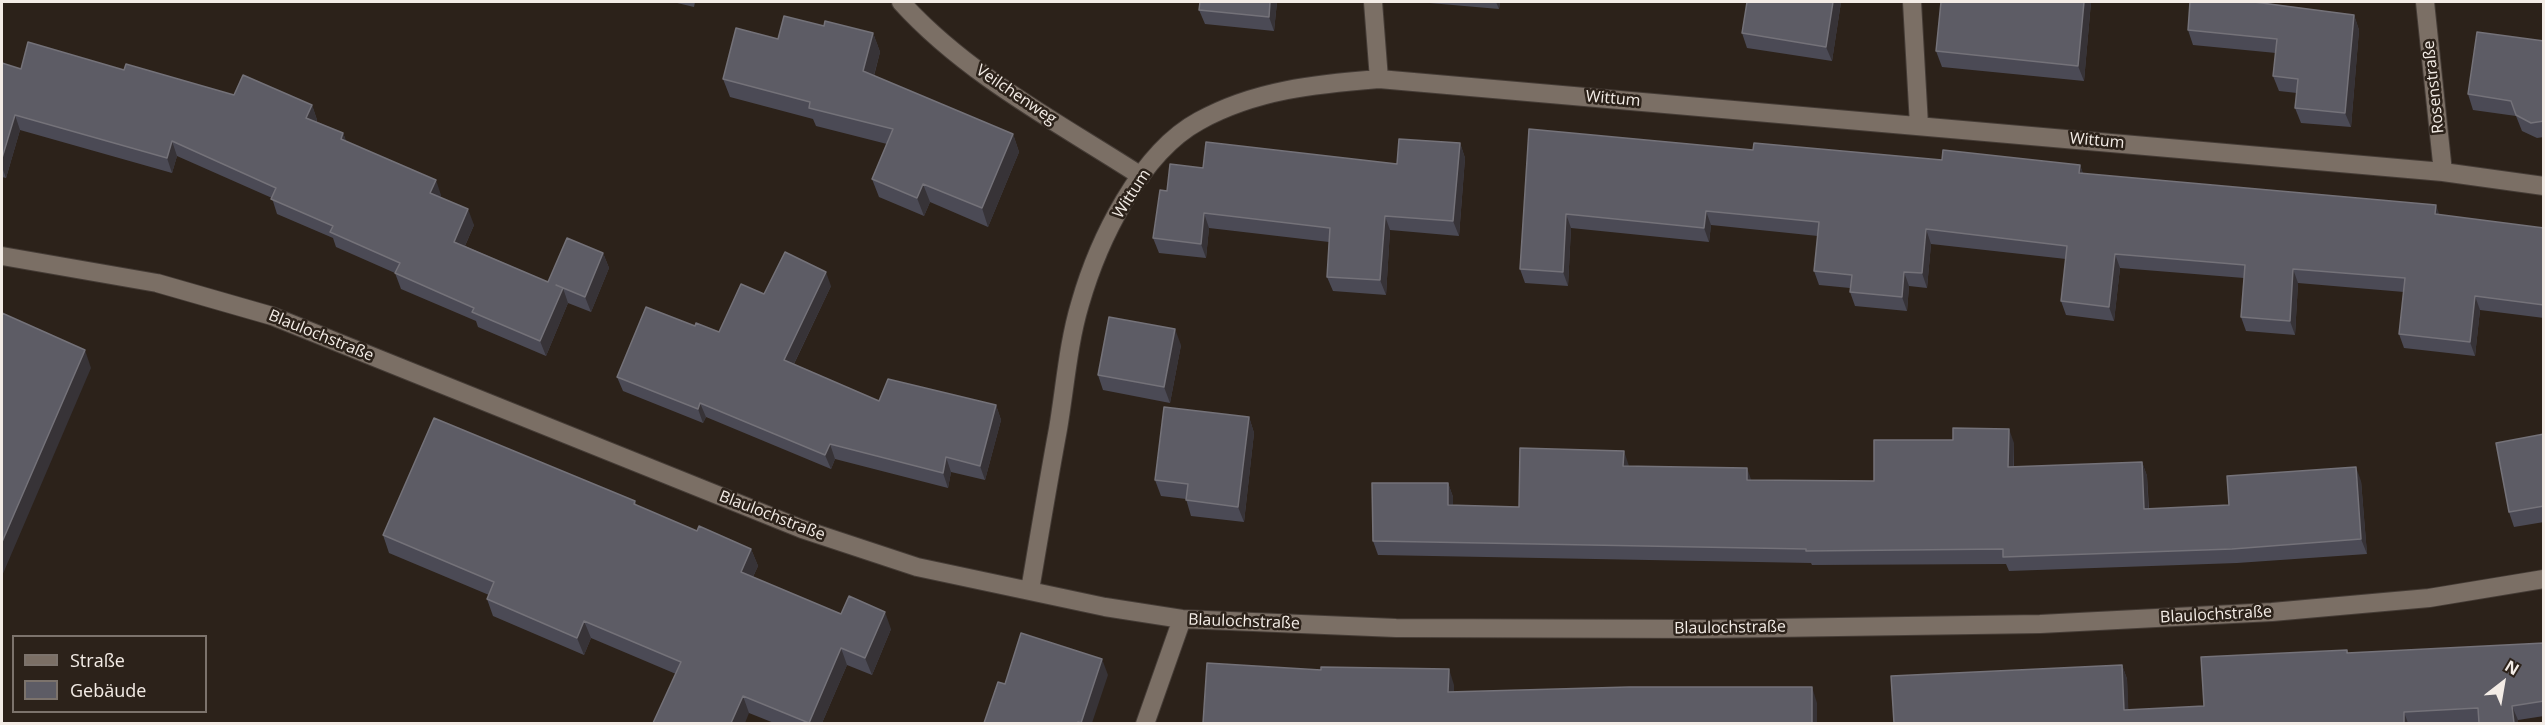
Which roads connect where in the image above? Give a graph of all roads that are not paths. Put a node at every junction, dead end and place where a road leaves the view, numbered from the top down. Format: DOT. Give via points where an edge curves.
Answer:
graph roads {
  1 [pos="901,2"];
  2 [pos="1373,2"];
  3 [pos="1912,2"];
  4 [pos="2425,2"];
  5 [pos="1379,79"];
  6 [pos="1919,125"];
  7 [pos="2443,172"];
  8 [pos="1141,176"];
  9 [pos="2544,186"];
  10 [pos="2,256"];
  11 [pos="2544,579"];
  12 [pos="1030,590"];
  13 [pos="1182,619"];
  14 [pos="1144,723"];
  1 -- 8 [label="street, Veilchenweg" via="922,25 983,75"];
  2 -- 5 [label="street"];
  3 -- 6 [label="street"];
  4 -- 7 [label="street, Rosenstraße"];
  5 -- 6 [label="street, Wittum"];
  5 -- 8 [label="street, Wittum" via="1318,84 1238,102 1197,122 1165,147"];
  6 -- 7 [label="street, Wittum"];
  7 -- 9 [label="street, Wittum"];
  8 -- 12 [label="street, Wittum" via="1095,259 1079,306"];
  10 -- 12 [label="street, Blaulochstraße" via="157,283 272,316 802,529 918,567"];
  11 -- 13 [label="street, Blaulochstraße" via="2429,598 2295,610 2040,624 1396,628"];
  12 -- 13 [label="street, Blaulochstraße"];
  13 -- 14 [label="street"];
}
